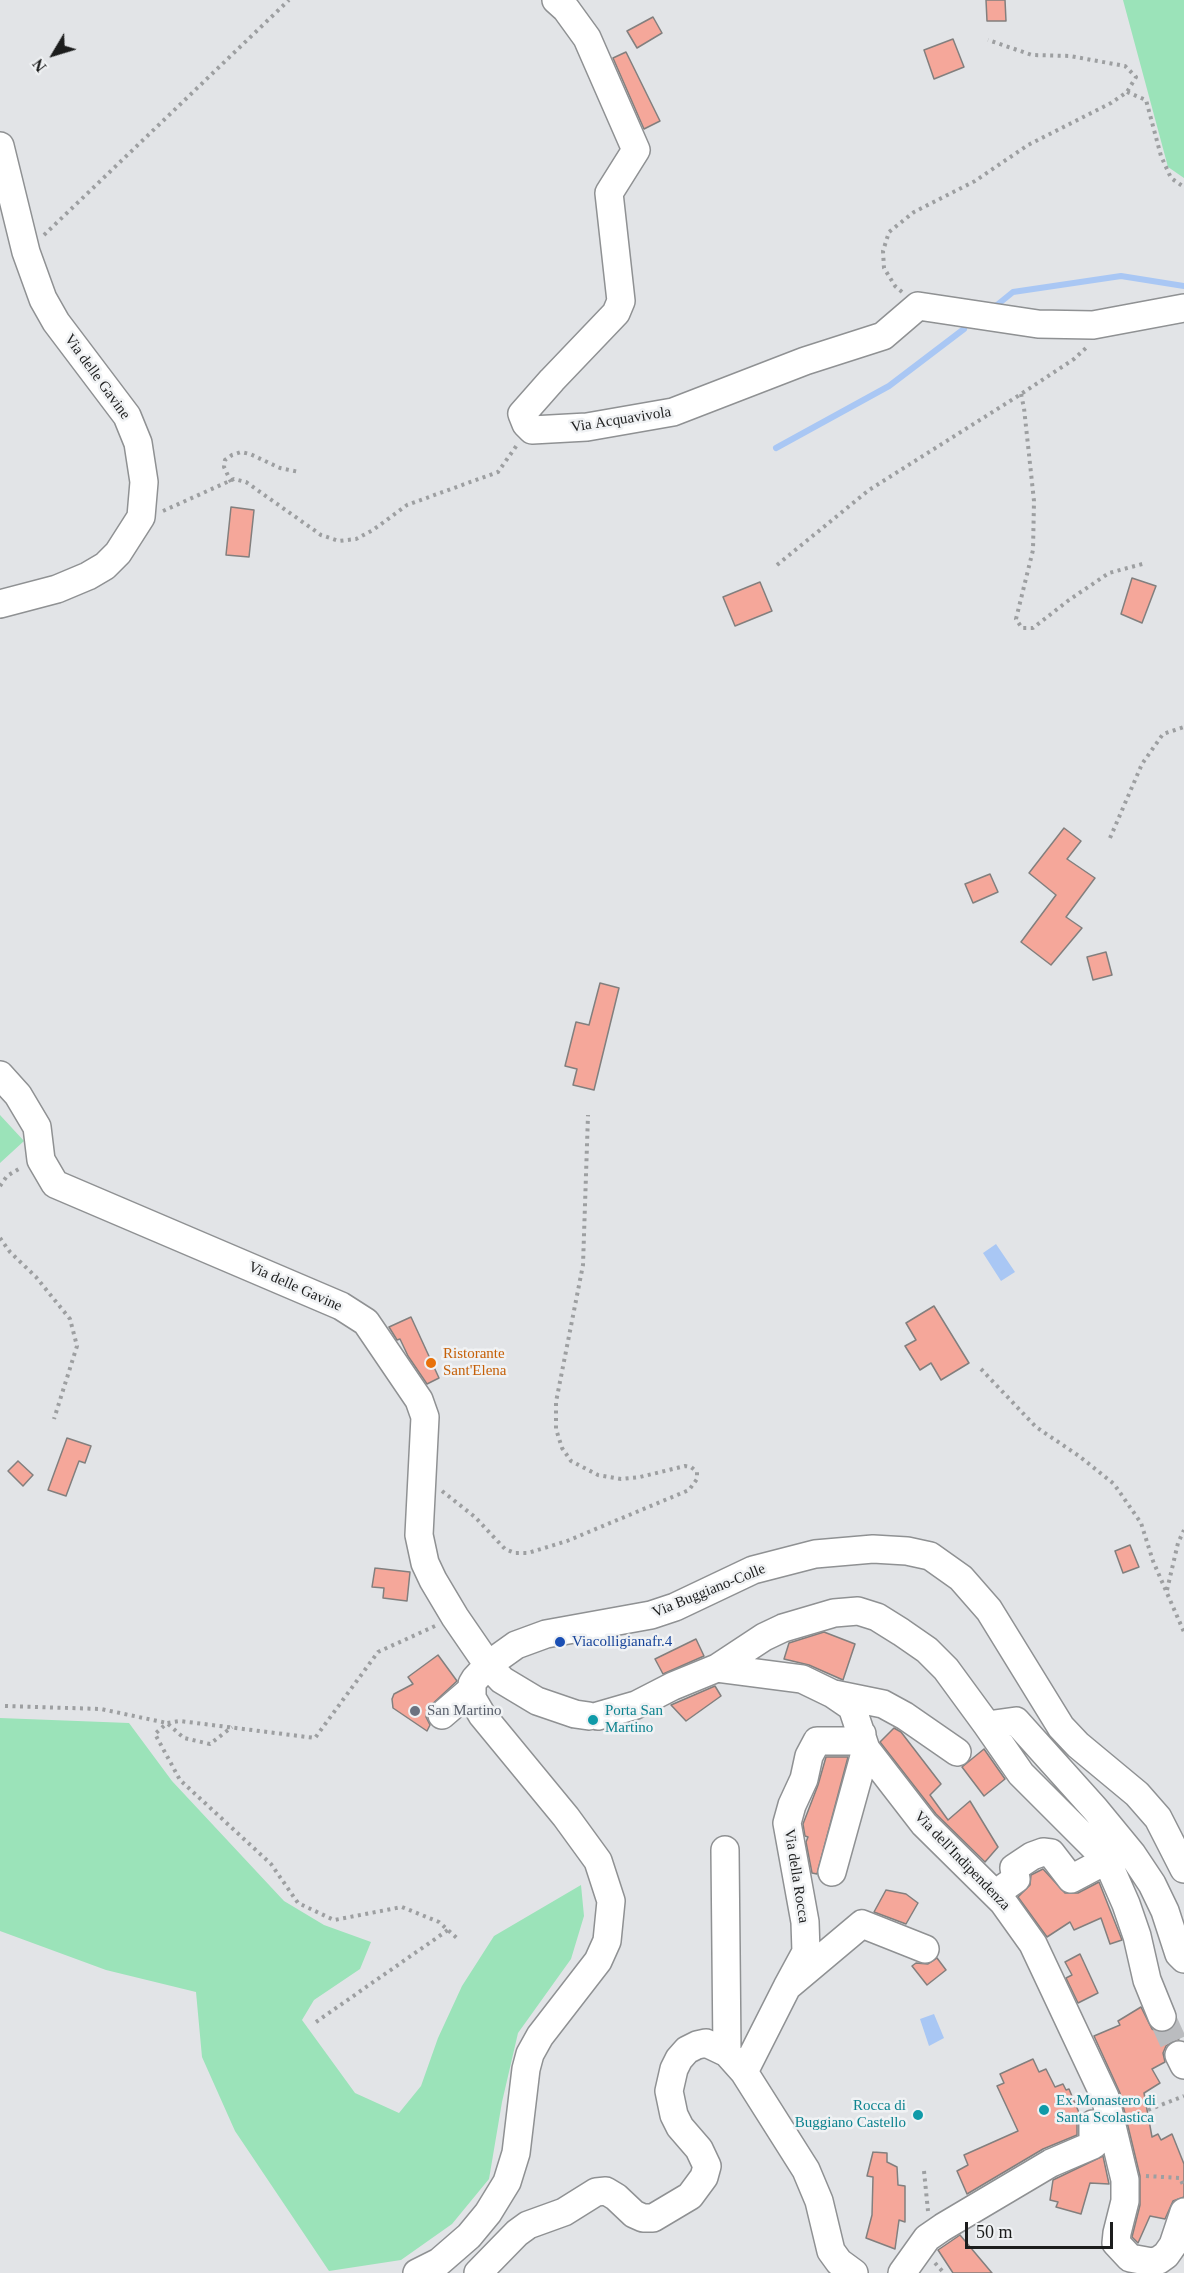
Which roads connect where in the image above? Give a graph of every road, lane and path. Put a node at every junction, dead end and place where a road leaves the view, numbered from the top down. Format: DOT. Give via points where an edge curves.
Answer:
graph roads {
  1 [pos="289,0"];
  2 [pos="556,0"];
  3 [pos="988,40"];
  4 [pos="1127,92"];
  5 [pos="0,146"];
  6 [pos="1184,187"];
  7 [pos="26,252"];
  8 [pos="918,306"];
  9 [pos="1184,308"];
  10 [pos="1113,322"];
  11 [pos="1021,394"];
  12 [pos="529,428"];
  13 [pos="299,472"];
  14 [pos="231,482"];
  15 [pos="141,517"];
  16 [pos="1146,563"];
  17 [pos="777,565"];
  18 [pos="0,604"];
  19 [pos="1184,727"];
  20 [pos="1110,838"];
  21 [pos="0,1075"];
  22 [pos="588,1115"];
  23 [pos="8,1176"];
  24 [pos="0,1177"];
  25 [pos="0,1238"];
  26 [pos="981,1369"];
  27 [pos="54,1419"];
  28 [pos="423,1490"];
  29 [pos="1184,1530"];
  30 [pos="1167,1590"];
  31 [pos="455,1617"];
  32 [pos="1184,1632"];
  33 [pos="488,1665"];
  34 [pos="717,1668"];
  35 [pos="471,1690"];
  36 [pos="832,1694"];
  37 [pos="5,1706"];
  38 [pos="442,1715"];
  39 [pos="167,1723"];
  40 [pos="987,1725"];
  41 [pos="233,1727"];
  42 [pos="864,1742"];
  43 [pos="957,1752"];
  44 [pos="725,1850"];
  45 [pos="1105,1861"];
  46 [pos="1184,1869"];
  47 [pos="832,1872"];
  48 [pos="994,1894"];
  49 [pos="448,1930"];
  50 [pos="458,1939"];
  51 [pos="925,1949"];
  52 [pos="1184,1959"];
  53 [pos="787,1987"];
  54 [pos="1162,2017"];
  55 [pos="316,2022"];
  56 [pos="736,2063"];
  57 [pos="1184,2096"];
  58 [pos="1148,2110"];
  59 [pos="1093,2124"];
  60 [pos="924,2171"];
  61 [pos="1125,2180"];
  62 [pos="1184,2187"];
  63 [pos="1184,2212"];
  64 [pos="925,2242"];
  65 [pos="424,2272"];
  66 [pos="478,2273"];
  67 [pos="854,2273"];
  68 [pos="902,2273"];
  1 -- 7 [label="path"];
  2 -- 12 [label="street" via="587,38 636,150 609,193 621,301 616,313 522,414"];
  3 -- 4 [label="path" via="1032,55 1070,56 1125,66 1136,77"];
  4 -- 6 [label="path" via="1146,100 1161,156 1171,178"];
  4 -- 8 [label="path" via="1028,145 975,182 914,212 889,231 883,251 884,268 895,286"];
  5 -- 7 [label="street, Via delle Gavine"];
  7 -- 15 [label="street, Via delle Gavine" via="56,322 127,416 138,443 144,482"];
  8 -- 10 [label="street" via="1038,324"];
  8 -- 12 [label="street, Via Acquavivola" via="883,336 805,361 673,412 587,428"];
  9 -- 10 [label="street"];
  10 -- 11 [label="path" via="1074,359"];
  11 -- 16 [label="path" via="1034,501 1033,550 1016,619 1022,628 1033,628 1109,573"];
  11 -- 17 [label="path" via="869,490"];
  12 -- 14 [label="path" via="498,472 407,505 356,539 339,541 321,535 246,482"];
  13 -- 14 [label="path" via="240,452 225,460"];
  14 -- 15 [label="path"];
  15 -- 18 [label="street, Via delle Gavine" via="118,553 96,571 57,589"];
  19 -- 20 [label="path" via="1163,734 1142,764"];
  21 -- 28 [label="street, Via delle Gavine" via="18,1095 37,1127 41,1160 56,1184 342,1306 366,1322 419,1400 425,1417"];
  22 -- 28 [label="path" via="583,1265 556,1402 556,1429 571,1461 598,1475 640,1478 685,1466 697,1472 697,1479 689,1490 567,1541 528,1553 505,1549 449,1495 437,1488"];
  23 -- 24 [label="path"];
  25 -- 27 [label="path" via="70,1319 77,1346"];
  26 -- 30 [label="path" via="1036,1427 1114,1484 1141,1522"];
  28 -- 31 [label="street, Via delle Gavine" via="419,1535 425,1563"];
  29 -- 30 [label="path"];
  30 -- 32 [label="path"];
  31 -- 33 [label="street, Via delle Gavine"];
  31 -- 41 [label="path" via="378,1652 315,1738"];
  33 -- 34 [label="street, Via dell'Indipendenza" via="502,1680 537,1701 593,1716 636,1705"];
  33 -- 35 [label="street, Via Buggiano-Colle"];
  33 -- 46 [label="street, Via Buggiano-Colle" via="528,1639 651,1615 753,1570 783,1561 873,1549 930,1557 961,1578 989,1610 1061,1727 1137,1794 1158,1818"];
  34 -- 36 [label="street, Via dell'Indipendenza" via="802,1679"];
  34 -- 40 [label="street" via="751,1644 783,1629 834,1613 858,1611 877,1617 927,1650"];
  35 -- 38 [label="street, Via Buggiano-Colle"];
  35 -- 65 [label="street" via="482,1715 598,1861 611,1901 610,1922 598,1961 530,2054 516,2153 507,2182 469,2236"];
  36 -- 42 [label="street, Via dell'Indipendenza" via="852,1707"];
  36 -- 43 [label="street" via="883,1704"];
  37 -- 39 [label="path" via="101,1709"];
  39 -- 41 [label="path"];
  39 -- 41 [label="path" via="184,1738 210,1744"];
  39 -- 49 [label="path" via="155,1734 180,1780 271,1864 298,1903 334,1920 402,1907 440,1922"];
  40 -- 45 [label="street" via="1021,1774"];
  40 -- 52 [label="street" via="1016,1721 1108,1824 1152,1884"];
  42 -- 47 [label="street"];
  42 -- 48 [label="street, Via dell'Indipendenza" via="924,1824"];
  42 -- 53 [label="street, Via della Rocca" via="817,1741 792,1805 787,1823 805,1922 806,1952"];
  44 -- 56 [label="street"];
  45 -- 48 [label="street" via="1071,1879 1051,1853 1043,1852 1014,1868 1016,1879"];
  45 -- 54 [label="street" via="1126,1904 1146,1980"];
  48 -- 61 [label="street, Via dell'Indipendenza" via="1033,1944 1094,2072 1105,2097"];
  49 -- 50 [label="path"];
  49 -- 55 [label="path"];
  51 -- 53 [label="street, Via della Rocca" via="862,1924"];
  53 -- 56 [label="street, Via della Rocca"];
  56 -- 66 [label="street" via="706,2043 697,2045 679,2059 671,2079 674,2115 699,2149 706,2166 704,2177 690,2196 653,2218 643,2218 606,2191 596,2192 564,2212 528,2225"];
  56 -- 67 [label="street" via="806,2170 819,2201 831,2251"];
  57 -- 58 [label="path"];
  59 -- 64 [label="street" via="1093,2145 1051,2163"];
  60 -- 64 [label="path"];
  61 -- 62 [label="path" via="1151,2175 1180,2178"];
  61 -- 63 [label="street, Via dell'Indipendenza" via="1116,2243 1130,2258 1152,2262 1166,2255"];
  64 -- 68 [label="street"];
}
